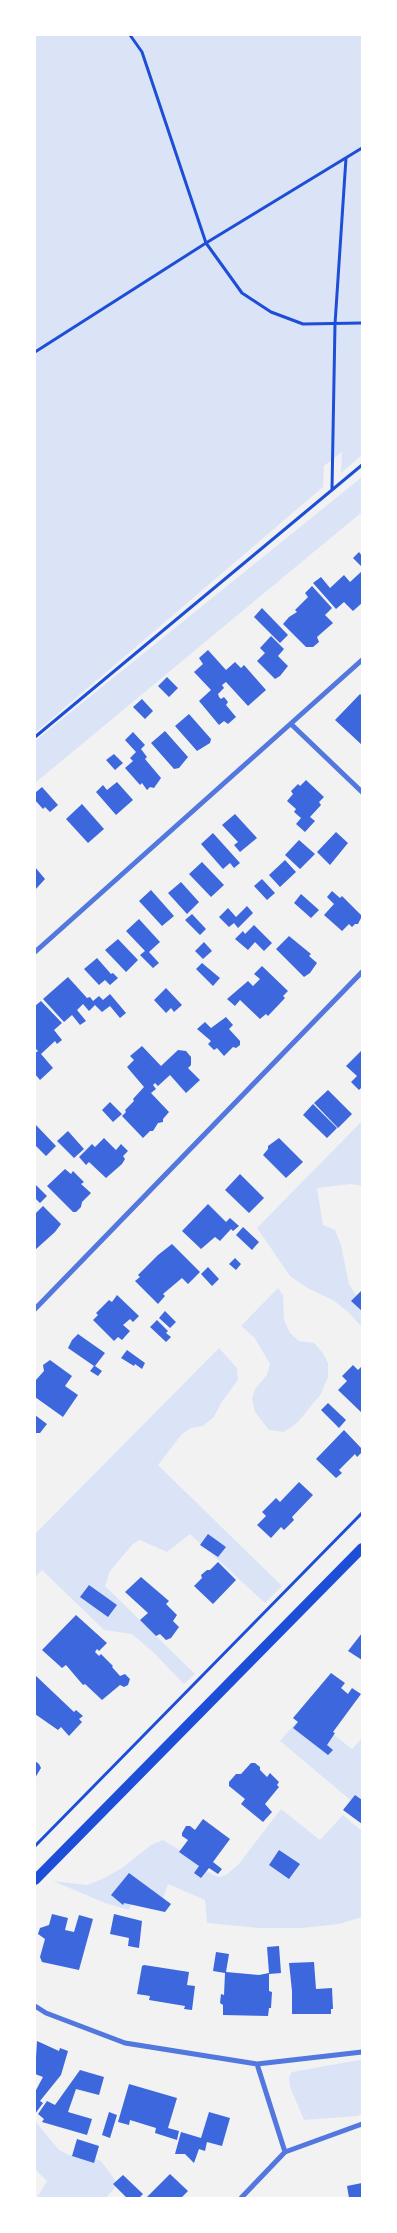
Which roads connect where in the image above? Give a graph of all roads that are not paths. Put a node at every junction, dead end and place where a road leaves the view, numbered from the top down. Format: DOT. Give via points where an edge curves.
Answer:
graph roads {
  1 [pos="362,660"];
  2 [pos="291,724"];
  3 [pos="362,792"];
  4 [pos="35,952"];
  5 [pos="362,972"];
  6 [pos="35,1308"];
  7 [pos="362,1548"];
  8 [pos="35,1880"];
  9 [pos="35,2006"];
  10 [pos="362,2052"];
  11 [pos="257,2064"];
  12 [pos="362,2124"];
  13 [pos="285,2152"];
  14 [pos="241,2198"];
  1 -- 2 [label="street"];
  2 -- 3 [label="street"];
  2 -- 4 [label="street"];
  5 -- 6 [label="street"];
  7 -- 8 [label="main road"];
  9 -- 11 [label="street" via="125,2043"];
  10 -- 11 [label="street"];
  11 -- 13 [label="street"];
  12 -- 13 [label="street"];
  13 -- 14 [label="street"];
}
